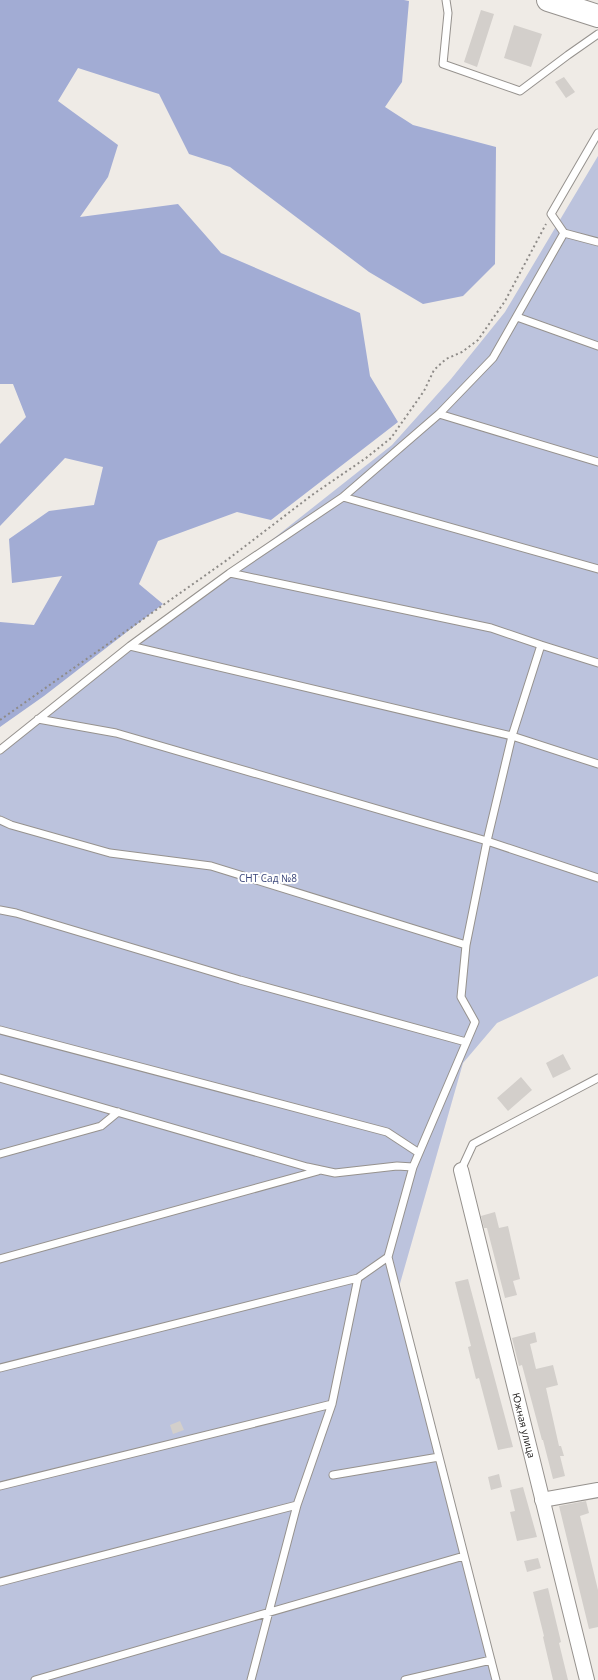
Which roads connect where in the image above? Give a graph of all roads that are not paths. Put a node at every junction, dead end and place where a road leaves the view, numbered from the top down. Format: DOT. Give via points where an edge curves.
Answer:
graph roads {
  1 [pos="446,0"];
  2 [pos="548,0"];
  3 [pos="598,16"];
  4 [pos="598,34"];
  5 [pos="598,133"];
  6 [pos="564,233"];
  7 [pos="598,242"];
  8 [pos="516,318"];
  9 [pos="598,346"];
  10 [pos="438,414"];
  11 [pos="598,462"];
  12 [pos="344,496"];
  13 [pos="598,569"];
  14 [pos="230,573"];
  15 [pos="541,645"];
  16 [pos="130,646"];
  17 [pos="598,663"];
  18 [pos="38,719"];
  19 [pos="512,736"];
  20 [pos="0,750"];
  21 [pos="598,764"];
  22 [pos="0,820"];
  23 [pos="487,841"];
  24 [pos="598,878"];
  25 [pos="0,910"];
  26 [pos="466,945"];
  27 [pos="0,1030"];
  28 [pos="466,1042"];
  29 [pos="0,1078"];
  30 [pos="598,1078"];
  31 [pos="118,1112"];
  32 [pos="419,1153"];
  33 [pos="0,1154"];
  34 [pos="413,1167"];
  35 [pos="320,1170"];
  36 [pos="460,1170"];
  37 [pos="388,1257"];
  38 [pos="0,1259"];
  39 [pos="358,1278"];
  40 [pos="0,1368"];
  41 [pos="332,1404"];
  42 [pos="439,1457"];
  43 [pos="333,1475"];
  44 [pos="0,1486"];
  45 [pos="598,1490"];
  46 [pos="542,1500"];
  47 [pos="298,1505"];
  48 [pos="464,1556"];
  49 [pos="0,1582"];
  50 [pos="269,1613"];
  51 [pos="491,1660"];
  52 [pos="35,1680"];
  53 [pos="251,1680"];
  54 [pos="405,1680"];
  55 [pos="496,1680"];
  56 [pos="587,1680"];
  1 -- 4 [label="lane" via="448,13 443,64 520,91"];
  2 -- 3 [label="main road"];
  5 -- 6 [label="lane" via="551,214"];
  6 -- 7 [label="lane"];
  6 -- 8 [label="lane"];
  8 -- 9 [label="lane"];
  8 -- 10 [label="lane" via="493,358"];
  10 -- 11 [label="lane"];
  10 -- 12 [label="lane"];
  12 -- 13 [label="lane"];
  12 -- 14 [label="lane"];
  14 -- 15 [label="lane" via="491,628"];
  14 -- 16 [label="lane"];
  15 -- 17 [label="lane"];
  15 -- 19 [label="lane"];
  16 -- 18 [label="lane"];
  16 -- 19 [label="lane"];
  18 -- 20 [label="lane"];
  18 -- 23 [label="lane" via="116,733"];
  19 -- 21 [label="lane"];
  19 -- 23 [label="lane"];
  22 -- 26 [label="lane" via="110,853 211,866"];
  23 -- 24 [label="lane"];
  23 -- 26 [label="lane"];
  25 -- 28 [label="lane"];
  26 -- 28 [label="lane" via="461,997 474,1022"];
  27 -- 32 [label="lane" via="387,1132"];
  28 -- 32 [label="lane"];
  29 -- 31 [label="lane"];
  30 -- 36 [label="lane" via="473,1144"];
  31 -- 33 [label="lane" via="101,1126"];
  31 -- 35 [label="lane"];
  32 -- 34 [label="lane"];
  34 -- 35 [label="lane" via="397,1166 335,1174"];
  34 -- 37 [label="lane"];
  35 -- 38 [label="lane"];
  36 -- 46 [label="street, Южная улица"];
  37 -- 39 [label="lane"];
  37 -- 42 [label="lane"];
  39 -- 40 [label="lane"];
  39 -- 41 [label="lane"];
  41 -- 44 [label="lane"];
  41 -- 47 [label="lane"];
  42 -- 43 [label="lane"];
  42 -- 48 [label="lane"];
  45 -- 46 [label="street"];
  46 -- 56 [label="street, Южная улица"];
  47 -- 49 [label="lane"];
  47 -- 50 [label="lane"];
  48 -- 50 [label="lane"];
  48 -- 51 [label="lane"];
  50 -- 52 [label="lane"];
  50 -- 53 [label="lane"];
  51 -- 54 [label="lane"];
  51 -- 55 [label="lane"];
}
